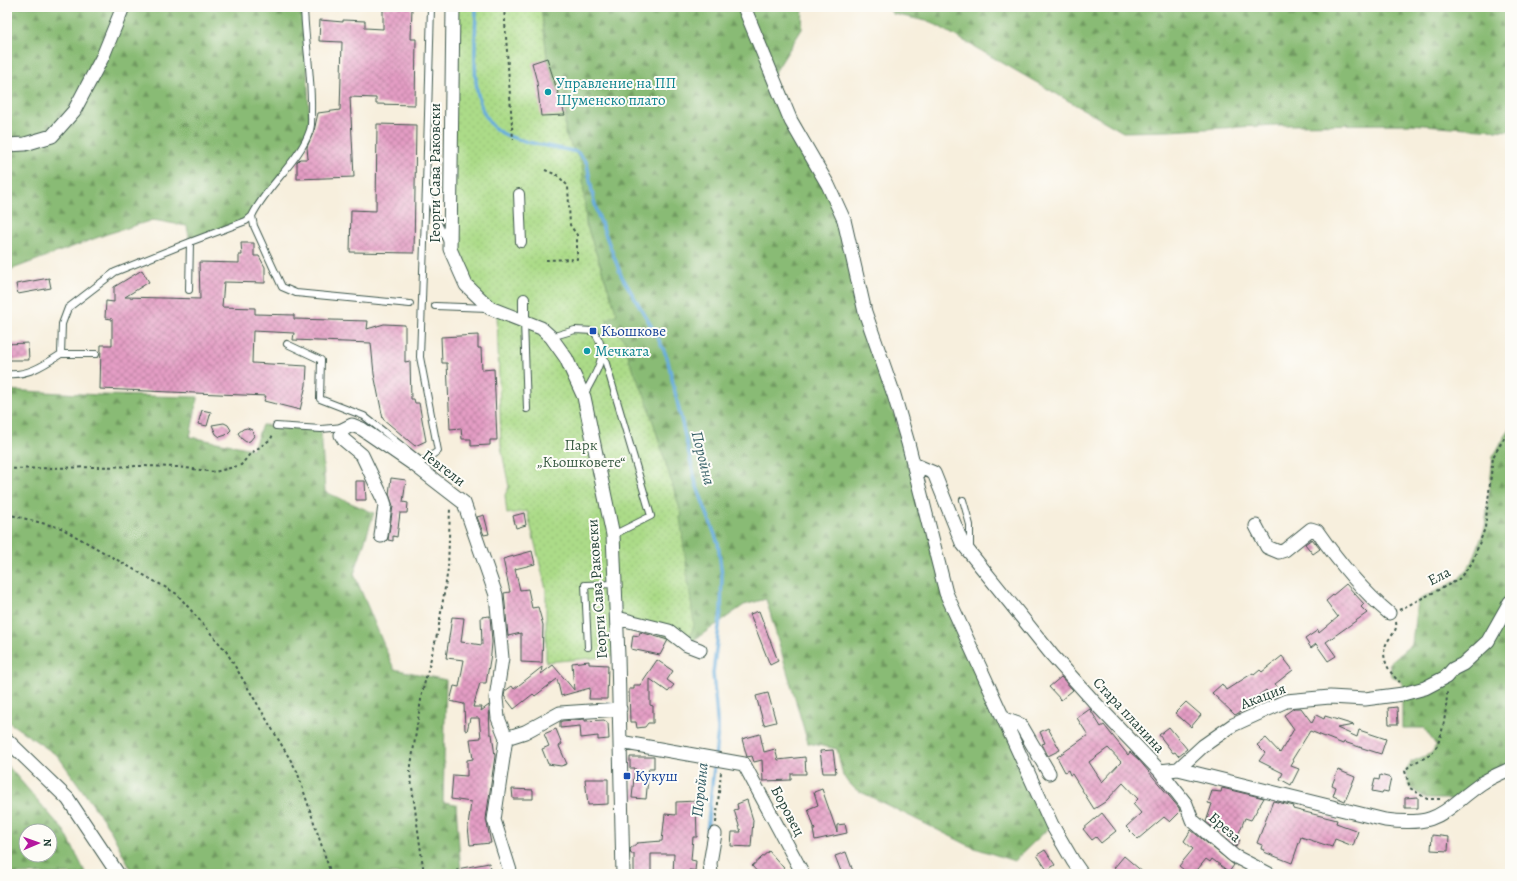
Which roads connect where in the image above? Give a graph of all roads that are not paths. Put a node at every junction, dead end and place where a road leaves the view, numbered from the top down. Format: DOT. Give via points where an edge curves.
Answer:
graph roads {
  1 [pos="123,7"];
  2 [pos="304,7"];
  3 [pos="431,7"];
  4 [pos="453,7"];
  5 [pos="744,7"];
  6 [pos="7,145"];
  7 [pos="426,186"];
  8 [pos="520,194"];
  9 [pos="252,216"];
  10 [pos="190,242"];
  11 [pos="521,242"];
  12 [pos="450,249"];
  13 [pos="189,290"];
  14 [pos="524,299"];
  15 [pos="410,304"];
  16 [pos="436,306"];
  17 [pos="490,308"];
  18 [pos="524,321"];
  19 [pos="551,337"];
  20 [pos="287,344"];
  21 [pos="602,350"];
  22 [pos="61,354"];
  23 [pos="96,354"];
  24 [pos="7,374"];
  25 [pos="584,397"];
  26 [pos="527,409"];
  27 [pos="276,426"];
  28 [pos="348,426"];
  29 [pos="913,464"];
  30 [pos="963,500"];
  31 [pos="1256,526"];
  32 [pos="613,535"];
  33 [pos="381,536"];
  34 [pos="970,553"];
  35 [pos="615,584"];
  36 [pos="1510,602"];
  37 [pos="1389,613"];
  38 [pos="617,618"];
  39 [pos="588,647"];
  40 [pos="700,650"];
  41 [pos="620,709"];
  42 [pos="1004,719"];
  43 [pos="506,738"];
  44 [pos="7,740"];
  45 [pos="620,742"];
  46 [pos="1178,769"];
  47 [pos="1510,769"];
  48 [pos="1160,771"];
  49 [pos="1049,773"];
  50 [pos="715,834"];
  51 [pos="118,874"];
  52 [pos="510,874"];
  53 [pos="623,874"];
  54 [pos="711,874"];
  55 [pos="803,874"];
  56 [pos="1082,874"];
  57 [pos="1269,874"];
  1 -- 6 [label="street" via="103,56 74,111 52,136 25,144"];
  2 -- 9 [label="lane" via="311,90 310,129 296,154 258,204"];
  3 -- 7 [label="lane"];
  4 -- 12 [label="street, Георги Сава Раковски"];
  5 -- 29 [label="street" via="791,121 828,185 844,220 866,312 894,395"];
  7 -- 12 [label="lane" via="436,219"];
  7 -- 20 [label="lane" via="420,357 438,451 422,462 364,416 320,399 321,360"];
  8 -- 11 [label="street"];
  9 -- 10 [label="lane" via="246,221"];
  9 -- 15 [label="lane" via="282,287 296,293"];
  10 -- 13 [label="lane"];
  10 -- 22 [label="lane" via="115,272 68,308 62,324"];
  12 -- 17 [label="street, Георги Сава Раковски" via="466,286"];
  14 -- 18 [label="street"];
  16 -- 17 [label="lane"];
  17 -- 18 [label="street, Георги Сава Раковски"];
  18 -- 19 [label="street, Георги Сава Раковски" via="540,328"];
  18 -- 26 [label="lane"];
  19 -- 21 [label="lane" via="575,330 593,331 600,339"];
  19 -- 25 [label="street, Георги Сава Раковски" via="566,358"];
  21 -- 25 [label="lane" via="601,361"];
  21 -- 32 [label="lane" via="650,516"];
  22 -- 23 [label="lane"];
  22 -- 24 [label="lane" via="39,369 16,375"];
  25 -- 32 [label="street, Георги Сава Раковски"];
  27 -- 28 [label="lane" via="321,429"];
  28 -- 33 [label="street" via="342,430 341,435 362,455 385,505"];
  28 -- 43 [label="street, Гевгели" via="362,429 464,503 496,595 502,658 496,698 498,718"];
  29 -- 34 [label="street, Стара планина" via="934,473 962,543"];
  29 -- 42 [label="street" via="946,593"];
  30 -- 34 [label="lane" via="970,525"];
  31 -- 37 [label="street" via="1267,547 1279,552 1312,529 1317,531 1339,562 1371,598"];
  32 -- 35 [label="street, Георги Сава Раковски"];
  34 -- 48 [label="street, Стара планина" via="1052,655"];
  35 -- 38 [label="street, Георги Сава Раковски"];
  35 -- 39 [label="lane" via="585,585"];
  36 -- 46 [label="street, Акация" via="1488,641 1446,677 1425,688 1365,699 1330,697 1286,701 1232,725 1203,746"];
  38 -- 40 [label="street" via="669,632 687,645"];
  38 -- 41 [label="street, Георги Сава Раковски"];
  41 -- 43 [label="street" via="560,713 525,732"];
  41 -- 45 [label="street, Георги Сава Раковски"];
  42 -- 49 [label="street" via="1021,725"];
  42 -- 56 [label="street" via="1052,825"];
  43 -- 52 [label="street" via="494,820"];
  44 -- 51 [label="street" via="68,799"];
  45 -- 53 [label="street, Георги Сава Раковски"];
  45 -- 55 [label="street, Боровец" via="744,764"];
  46 -- 47 [label="street, Стара планина" via="1384,820 1406,823 1437,817 1484,782"];
  46 -- 48 [label="street, Стара планина"];
  48 -- 57 [label="street, Бреза" via="1186,804 1192,820 1234,856"];
  50 -- 54 [label="street" via="710,863"];
}
